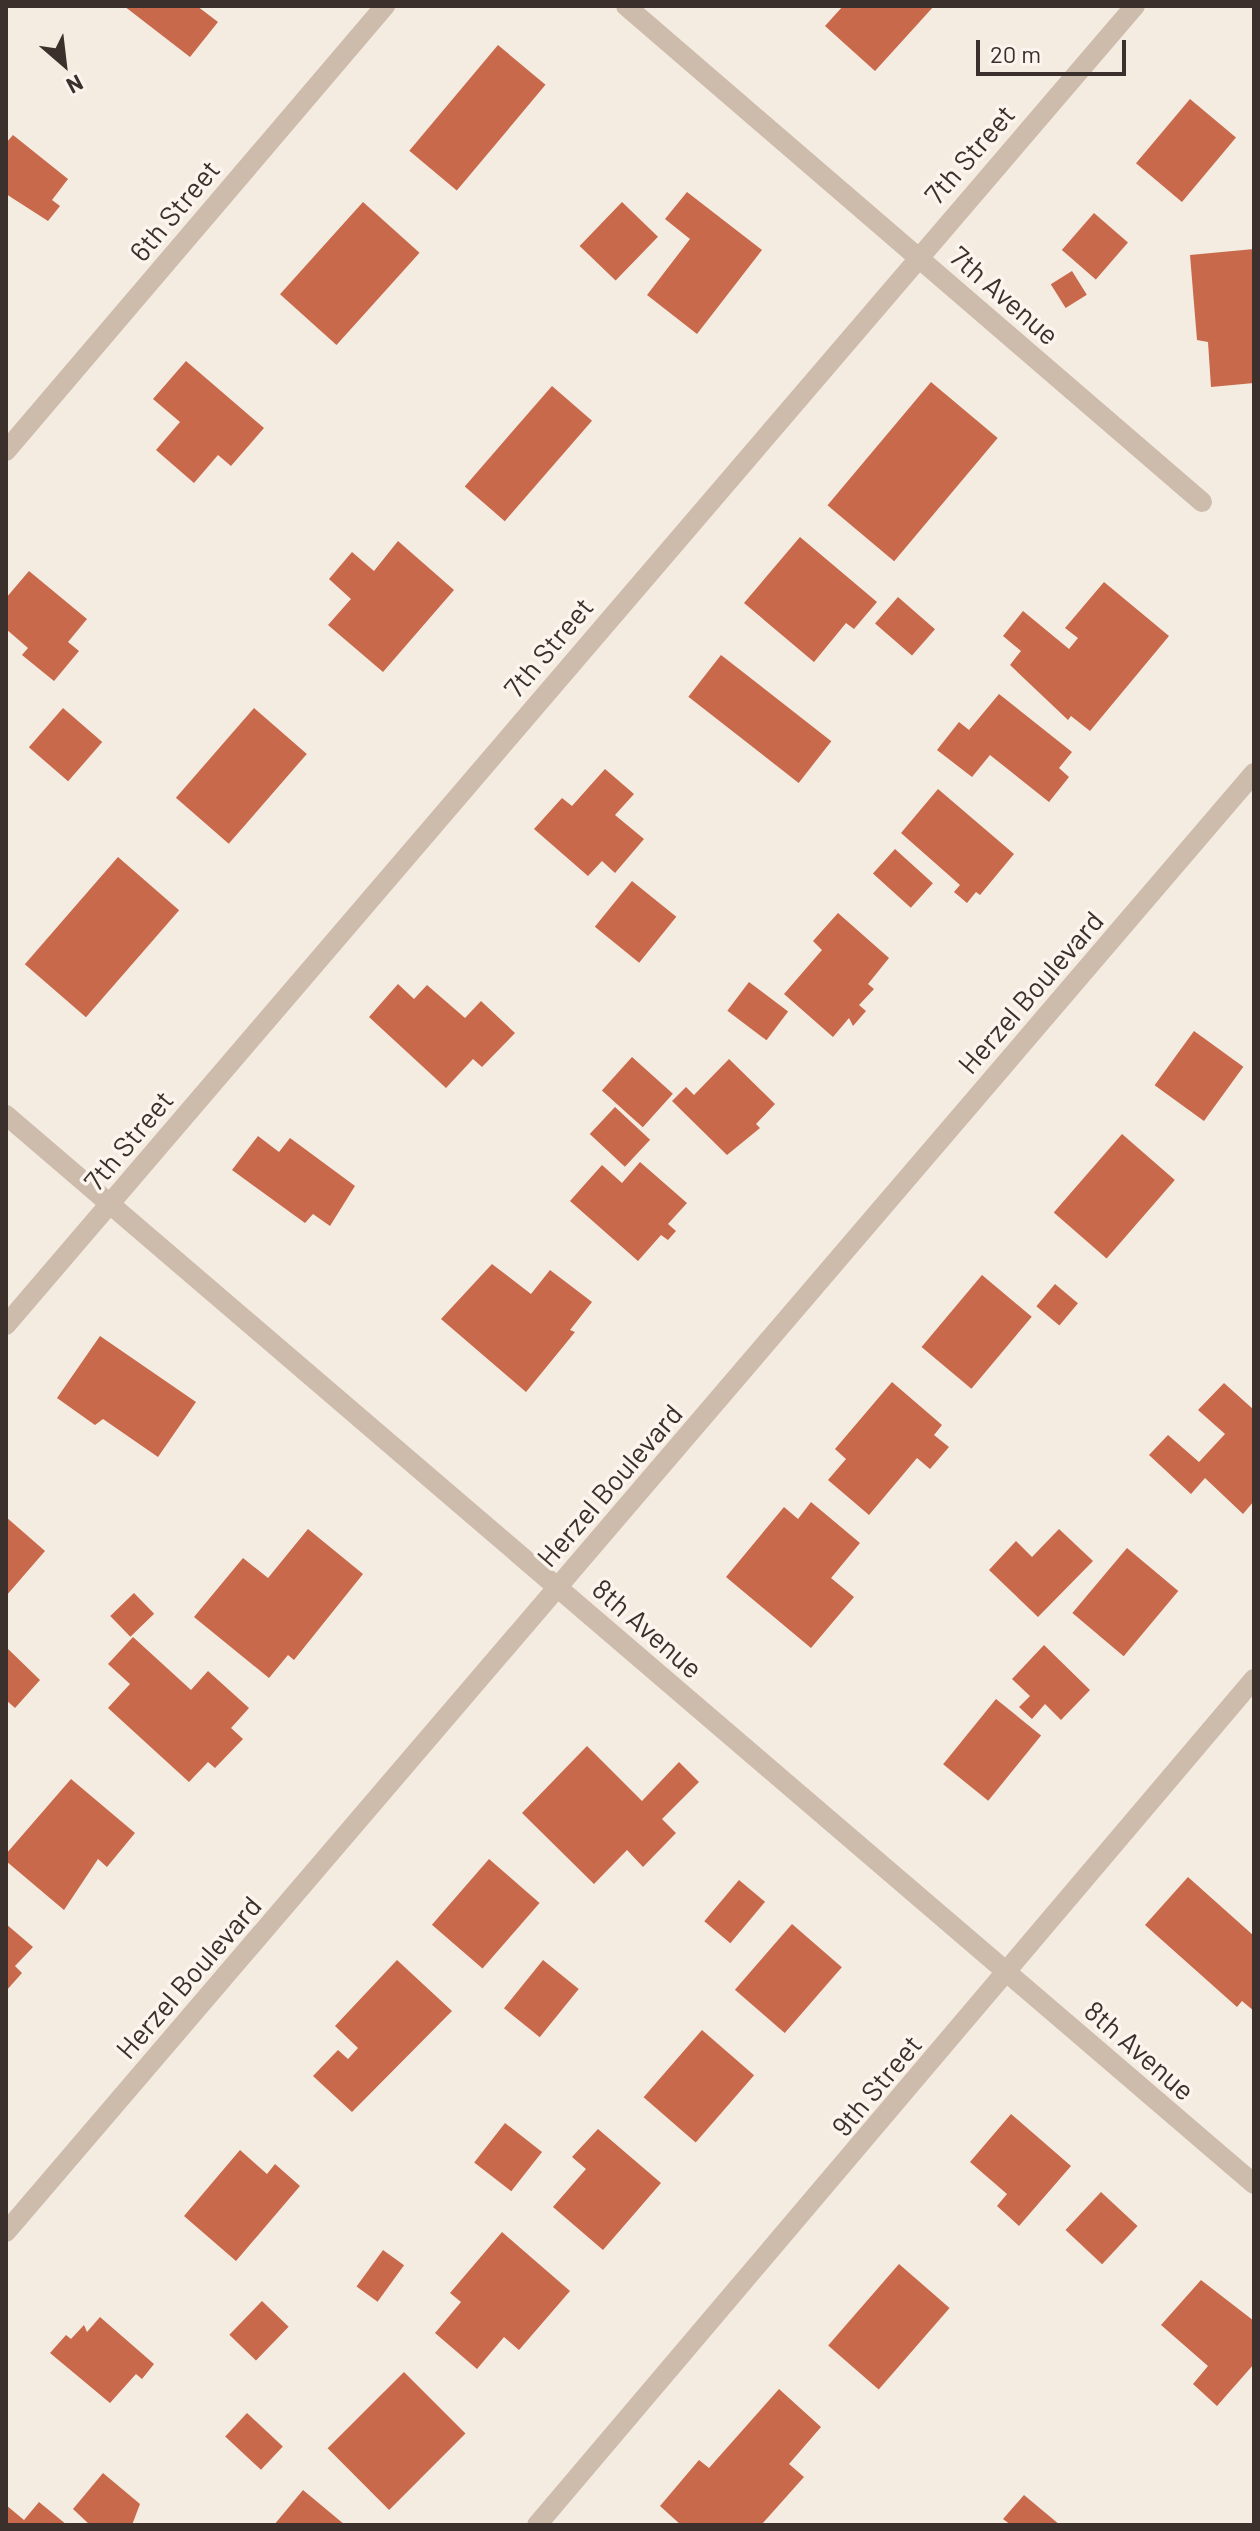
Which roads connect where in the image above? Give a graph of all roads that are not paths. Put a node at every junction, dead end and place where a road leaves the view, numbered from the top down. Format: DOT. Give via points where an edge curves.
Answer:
graph roads {
  1 [pos="385,6"];
  2 [pos="626,6"];
  3 [pos="1135,6"];
  4 [pos="917,256"];
  5 [pos="6,451"];
  6 [pos="1202,502"];
  7 [pos="1254,773"];
  8 [pos="6,1115"];
  9 [pos="111,1204"];
  10 [pos="6,1325"];
  11 [pos="559,1588"];
  12 [pos="1254,1679"];
  13 [pos="1008,1974"];
  14 [pos="1254,2184"];
  15 [pos="6,2232"];
  16 [pos="537,2525"];
  1 -- 5 [label="street, 6th Street"];
  2 -- 4 [label="street, 7th Avenue"];
  3 -- 4 [label="street, 7th Street"];
  4 -- 6 [label="street, 7th Avenue"];
  4 -- 9 [label="street, 7th Street"];
  7 -- 11 [label="street, Herzel Boulevard"];
  8 -- 9 [label="street, 8th Avenue"];
  9 -- 10 [label="street, 7th Street"];
  9 -- 11 [label="street, 8th Avenue"];
  11 -- 13 [label="street, 8th Avenue"];
  11 -- 15 [label="street, Herzel Boulevard"];
  12 -- 13 [label="street, 9th Street"];
  13 -- 14 [label="street, 8th Avenue"];
  13 -- 16 [label="street, 9th Street"];
}
